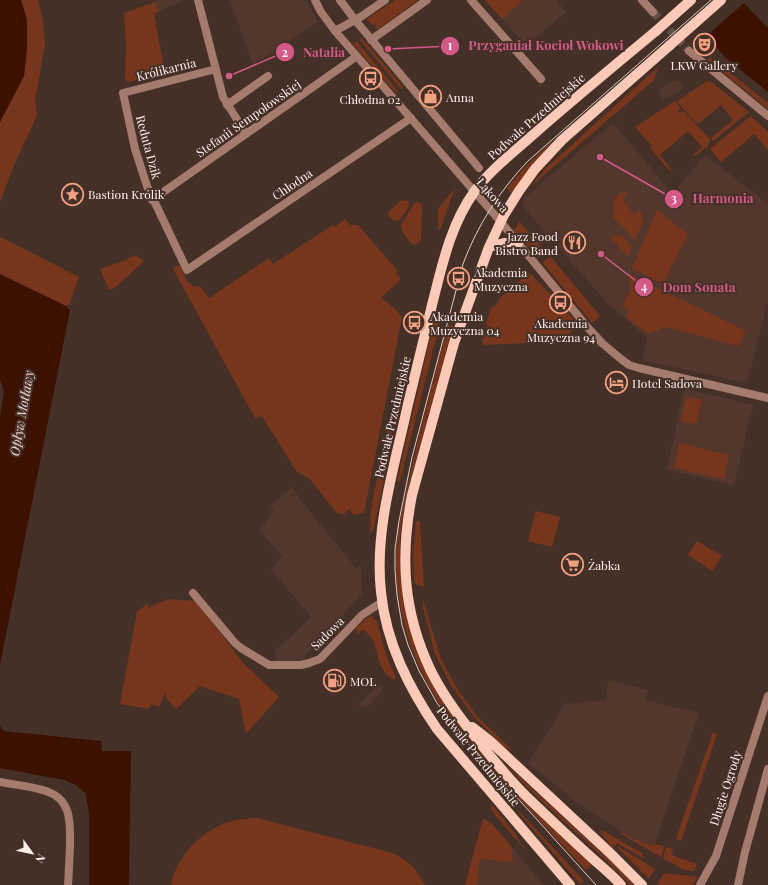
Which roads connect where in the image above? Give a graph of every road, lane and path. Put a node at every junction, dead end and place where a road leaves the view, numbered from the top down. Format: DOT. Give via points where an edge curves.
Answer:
graph roads {
  1 [pos="198,0"];
  2 [pos="315,0"];
  3 [pos="340,0"];
  4 [pos="385,0"];
  5 [pos="427,0"];
  6 [pos="471,0"];
  7 [pos="642,0"];
  8 [pos="691,0"];
  9 [pos="720,0"];
  10 [pos="653,12"];
  11 [pos="355,20"];
  12 [pos="335,31"];
  13 [pos="372,40"];
  14 [pos="689,51"];
  15 [pos="357,56"];
  16 [pos="216,69"];
  17 [pos="268,76"];
  18 [pos="541,79"];
  19 [pos="123,93"];
  20 [pos="226,105"];
  21 [pos="768,116"];
  22 [pos="411,118"];
  23 [pos="246,134"];
  24 [pos="479,168"];
  25 [pos="475,192"];
  26 [pos="152,200"];
  27 [pos="500,221"];
  28 [pos="518,243"];
  29 [pos="489,247"];
  30 [pos="187,270"];
  31 [pos="768,398"];
  32 [pos="193,593"];
  33 [pos="382,602"];
  34 [pos="768,696"];
  35 [pos="461,718"];
  36 [pos="765,718"];
  37 [pos="768,769"];
  38 [pos="0,782"];
  39 [pos="68,885"];
  40 [pos="570,885"];
  41 [pos="621,885"];
  42 [pos="642,885"];
  43 [pos="700,885"];
  44 [pos="738,885"];
  1 -- 16 [label="street, Królikarnia"];
  2 -- 12 [label="street, Łąkowa"];
  3 -- 11 [label="street, Łąkowa"];
  4 -- 11 [label="street"];
  5 -- 13 [label="street"];
  6 -- 18 [label="street"];
  7 -- 10 [label="street"];
  8 -- 25 [label="main road, Podwale Przedmiejskie, bridge" via="495,169"];
  9 -- 27 [label="main road, Podwale Przedmiejskie, bridge" via="562,140 535,169"];
  11 -- 12 [label="street"];
  11 -- 13 [label="street, Łąkowa"];
  12 -- 15 [label="street, Łąkowa"];
  13 -- 24 [label="street, Łąkowa"];
  14 -- 21 [label="street"];
  15 -- 22 [label="street, Łąkowa"];
  15 -- 23 [label="street, Stefanii Sempołowskiej"];
  16 -- 19 [label="street, Królikarnia"];
  16 -- 20 [label="street, Królikarnia"];
  17 -- 20 [label="street"];
  19 -- 26 [label="street, Reduta Dzik" via="135,149"];
  20 -- 23 [label="street, Królikarnia"];
  22 -- 25 [label="street, Łąkowa"];
  22 -- 30 [label="street, Chłodna"];
  23 -- 26 [label="street, Stefanii Sempołowskiej"];
  25 -- 27 [label="street, Łąkowa"];
  25 -- 33 [label="main road, Podwale Przedmiejskie" via="462,212 447,246 417,366 386,508 380,552"];
  26 -- 30 [label="street, Reduta Dzik"];
  27 -- 28 [label="street, Łąkowa"];
  27 -- 29 [label="main road, Podwale Przedmiejskie"];
  28 -- 29 [label="main road"];
  28 -- 31 [label="street, Łąkowa" via="589,328 612,352 629,364 645,370"];
  29 -- 35 [label="main road, Podwale Przedmiejskie" via="454,343 412,495 404,545 407,595 418,639 430,670"];
  32 -- 33 [label="street, Sadowa" via="242,648 263,662 275,666 301,665 320,659 362,614"];
  33 -- 40 [label="main road, Podwale Przedmiejskie" via="393,647 407,681 421,705 442,735"];
  34 -- 36 [label="street, Długie Ogrody"];
  35 -- 41 [label="main road, Podwale Przedmiejskie" via="506,775"];
  35 -- 42 [label="main road" via="490,740"];
  36 -- 43 [label="street, Długie Ogrody" via="716,856"];
  37 -- 44 [label="street"];
  38 -- 39 [label="street" via="45,791 64,804 70,827"];
}
